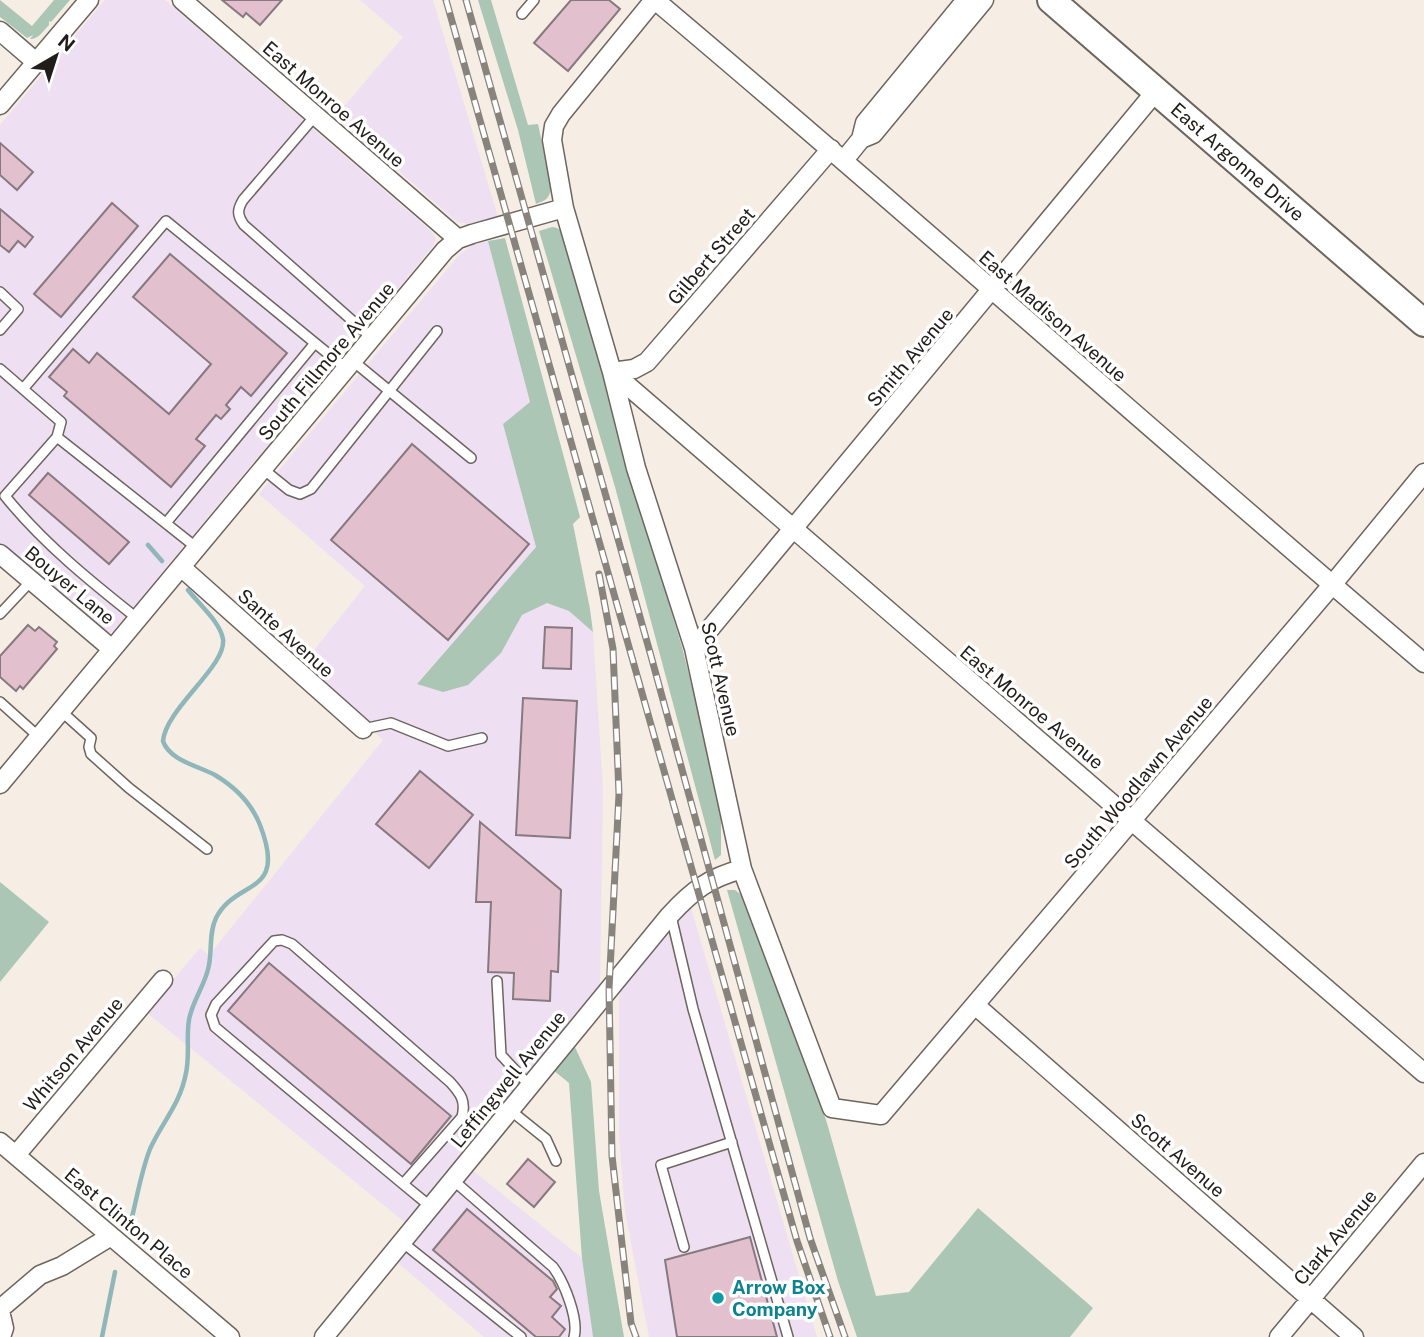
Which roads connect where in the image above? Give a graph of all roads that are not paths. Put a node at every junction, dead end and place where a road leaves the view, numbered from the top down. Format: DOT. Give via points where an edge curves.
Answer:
graph roads {
  1 [pos="89,0"];
  2 [pos="182,0"];
  3 [pos="534,0"];
  4 [pos="655,0"];
  5 [pos="966,0"];
  6 [pos="985,0"];
  7 [pos="1051,0"];
  8 [pos="522,14"];
  9 [pos="0,32"];
  10 [pos="36,62"];
  11 [pos="1156,91"];
  12 [pos="0,105"];
  13 [pos="315,116"];
  14 [pos="861,139"];
  15 [pos="838,154"];
  16 [pos="565,208"];
  17 [pos="458,239"];
  18 [pos="992,291"];
  19 [pos="0,292"];
  20 [pos="1424,323"];
  21 [pos="0,330"];
  22 [pos="437,331"];
  23 [pos="372,338"];
  24 [pos="315,343"];
  25 [pos="350,365"];
  26 [pos="0,369"];
  27 [pos="612,372"];
  28 [pos="23,389"];
  29 [pos="390,392"];
  30 [pos="57,437"];
  31 [pos="471,458"];
  32 [pos="263,469"];
  33 [pos="1424,473"];
  34 [pos="166,523"];
  35 [pos="793,530"];
  36 [pos="198,548"];
  37 [pos="0,554"];
  38 [pos="181,568"];
  39 [pos="32,580"];
  40 [pos="1332,585"];
  41 [pos="0,614"];
  42 [pos="138,619"];
  43 [pos="694,648"];
  44 [pos="112,649"];
  45 [pos="1424,663"];
  46 [pos="0,702"];
  47 [pos="61,711"];
  48 [pos="363,729"];
  49 [pos="39,737"];
  50 [pos="482,738"];
  51 [pos="0,784"];
  52 [pos="1131,819"];
  53 [pos="207,849"];
  54 [pos="742,869"];
  55 [pos="670,915"];
  56 [pos="163,980"];
  57 [pos="497,981"];
  58 [pos="975,1005"];
  59 [pos="1424,1073"];
  60 [pos="530,1086"];
  61 [pos="510,1110"];
  62 [pos="881,1115"];
  63 [pos="0,1142"];
  64 [pos="732,1142"];
  65 [pos="16,1154"];
  66 [pos="556,1161"];
  67 [pos="1424,1163"];
  68 [pos="453,1180"];
  69 [pos="403,1184"];
  70 [pos="431,1207"];
  71 [pos="111,1236"];
  72 [pos="402,1242"];
  73 [pos="684,1247"];
  74 [pos="1311,1299"];
  75 [pos="0,1310"];
  76 [pos="1,1337"];
  77 [pos="230,1337"];
  78 [pos="324,1337"];
  79 [pos="521,1337"];
  80 [pos="574,1337"];
  81 [pos="788,1337"];
  82 [pos="1279,1337"];
  83 [pos="1354,1337"];
  1 -- 10 [label="street"];
  2 -- 13 [label="street, East Monroe Avenue"];
  3 -- 8 [label="lane"];
  4 -- 15 [label="street, East Madison Avenue"];
  4 -- 16 [label="street" via="554,126 552,140"];
  5 -- 14 [label="street, Gilbert Street" via="865,123"];
  6 -- 14 [label="street, Gilbert Street" via="873,134"];
  7 -- 11 [label="street, East Argonne Drive"];
  9 -- 10 [label="street"];
  10 -- 12 [label="street"];
  11 -- 18 [label="street, Smith Avenue"];
  11 -- 20 [label="street, East Argonne Drive"];
  13 -- 17 [label="street, East Monroe Avenue"];
  13 -- 23 [label="lane" via="243,200 238,216"];
  14 -- 15 [label="street, Gilbert Street"];
  15 -- 18 [label="street, East Madison Avenue"];
  15 -- 27 [label="street, Gilbert Street" via="647,362"];
  16 -- 17 [label="street, South Fillmore Avenue"];
  16 -- 27 [label="street, Scott Avenue"];
  17 -- 23 [label="street, South Fillmore Avenue"];
  18 -- 35 [label="street, Smith Avenue"];
  18 -- 40 [label="street, East Madison Avenue"];
  19 -- 21 [label="lane" via="18,309"];
  22 -- 29 [label="lane"];
  23 -- 25 [label="street, South Fillmore Avenue"];
  24 -- 25 [label="lane"];
  24 -- 28 [label="lane" via="166,221"];
  24 -- 34 [label="lane"];
  25 -- 29 [label="lane"];
  25 -- 32 [label="street, South Fillmore Avenue"];
  26 -- 28 [label="lane"];
  27 -- 35 [label="street, East Monroe Avenue"];
  27 -- 43 [label="street, Scott Avenue" via="636,468"];
  28 -- 30 [label="lane" via="61,422"];
  29 -- 31 [label="lane"];
  29 -- 32 [label="lane" via="311,489 300,494 289,490"];
  30 -- 34 [label="lane"];
  30 -- 42 [label="lane" via="5,496 54,548"];
  32 -- 36 [label="street, South Fillmore Avenue"];
  33 -- 40 [label="street, South Woodlawn Avenue"];
  34 -- 36 [label="lane"];
  35 -- 43 [label="street, Smith Avenue"];
  35 -- 52 [label="street, East Monroe Avenue"];
  36 -- 38 [label="street, South Fillmore Avenue"];
  37 -- 39 [label="street, Bouyer Lane"];
  38 -- 42 [label="street, South Fillmore Avenue"];
  38 -- 48 [label="street, Sante Avenue"];
  39 -- 41 [label="lane"];
  39 -- 44 [label="street, Bouyer Lane"];
  40 -- 45 [label="street, East Madison Avenue"];
  40 -- 52 [label="street, South Woodlawn Avenue"];
  42 -- 44 [label="street, South Fillmore Avenue"];
  43 -- 54 [label="street, Scott Avenue"];
  44 -- 47 [label="street, South Fillmore Avenue"];
  46 -- 49 [label="lane"];
  47 -- 49 [label="street, South Fillmore Avenue"];
  47 -- 53 [label="lane" via="91,738 91,754"];
  48 -- 50 [label="lane" via="391,723 448,746"];
  49 -- 51 [label="street, South Fillmore Avenue"];
  52 -- 58 [label="street, South Woodlawn Avenue"];
  52 -- 59 [label="street, East Monroe Avenue"];
  54 -- 55 [label="street, Leffingwell Avenue" via="698,886"];
  54 -- 62 [label="street, Scott Avenue" via="832,1108"];
  55 -- 60 [label="street, Leffingwell Avenue"];
  55 -- 64 [label="lane"];
  56 -- 65 [label="street, Whitson Avenue"];
  57 -- 60 [label="lane" via="501,1055"];
  58 -- 62 [label="street, South Woodlawn Avenue"];
  58 -- 74 [label="street, Scott Avenue"];
  60 -- 61 [label="street, Leffingwell Avenue"];
  61 -- 66 [label="lane" via="546,1139"];
  61 -- 68 [label="street, Leffingwell Avenue"];
  63 -- 65 [label="street, East Clinton Place"];
  64 -- 73 [label="lane" via="662,1165"];
  64 -- 81 [label="lane"];
  65 -- 71 [label="street, East Clinton Place"];
  67 -- 74 [label="street, Clark Avenue"];
  68 -- 70 [label="street, Leffingwell Avenue"];
  68 -- 80 [label="lane" via="553,1267 573,1315"];
  69 -- 69 [label="lane" via="215,1027 211,1015 216,1004 274,941 292,944 460,1093 465,1105 462,1117"];
  69 -- 70 [label="lane"];
  70 -- 72 [label="street, Leffingwell Avenue"];
  71 -- 75 [label="street" via="40,1275"];
  71 -- 77 [label="street, East Clinton Place"];
  72 -- 78 [label="street, Leffingwell Avenue"];
  72 -- 79 [label="lane"];
  74 -- 82 [label="street, Clark Avenue"];
  74 -- 83 [label="street, Scott Avenue"];
  75 -- 76 [label="street"];
}
